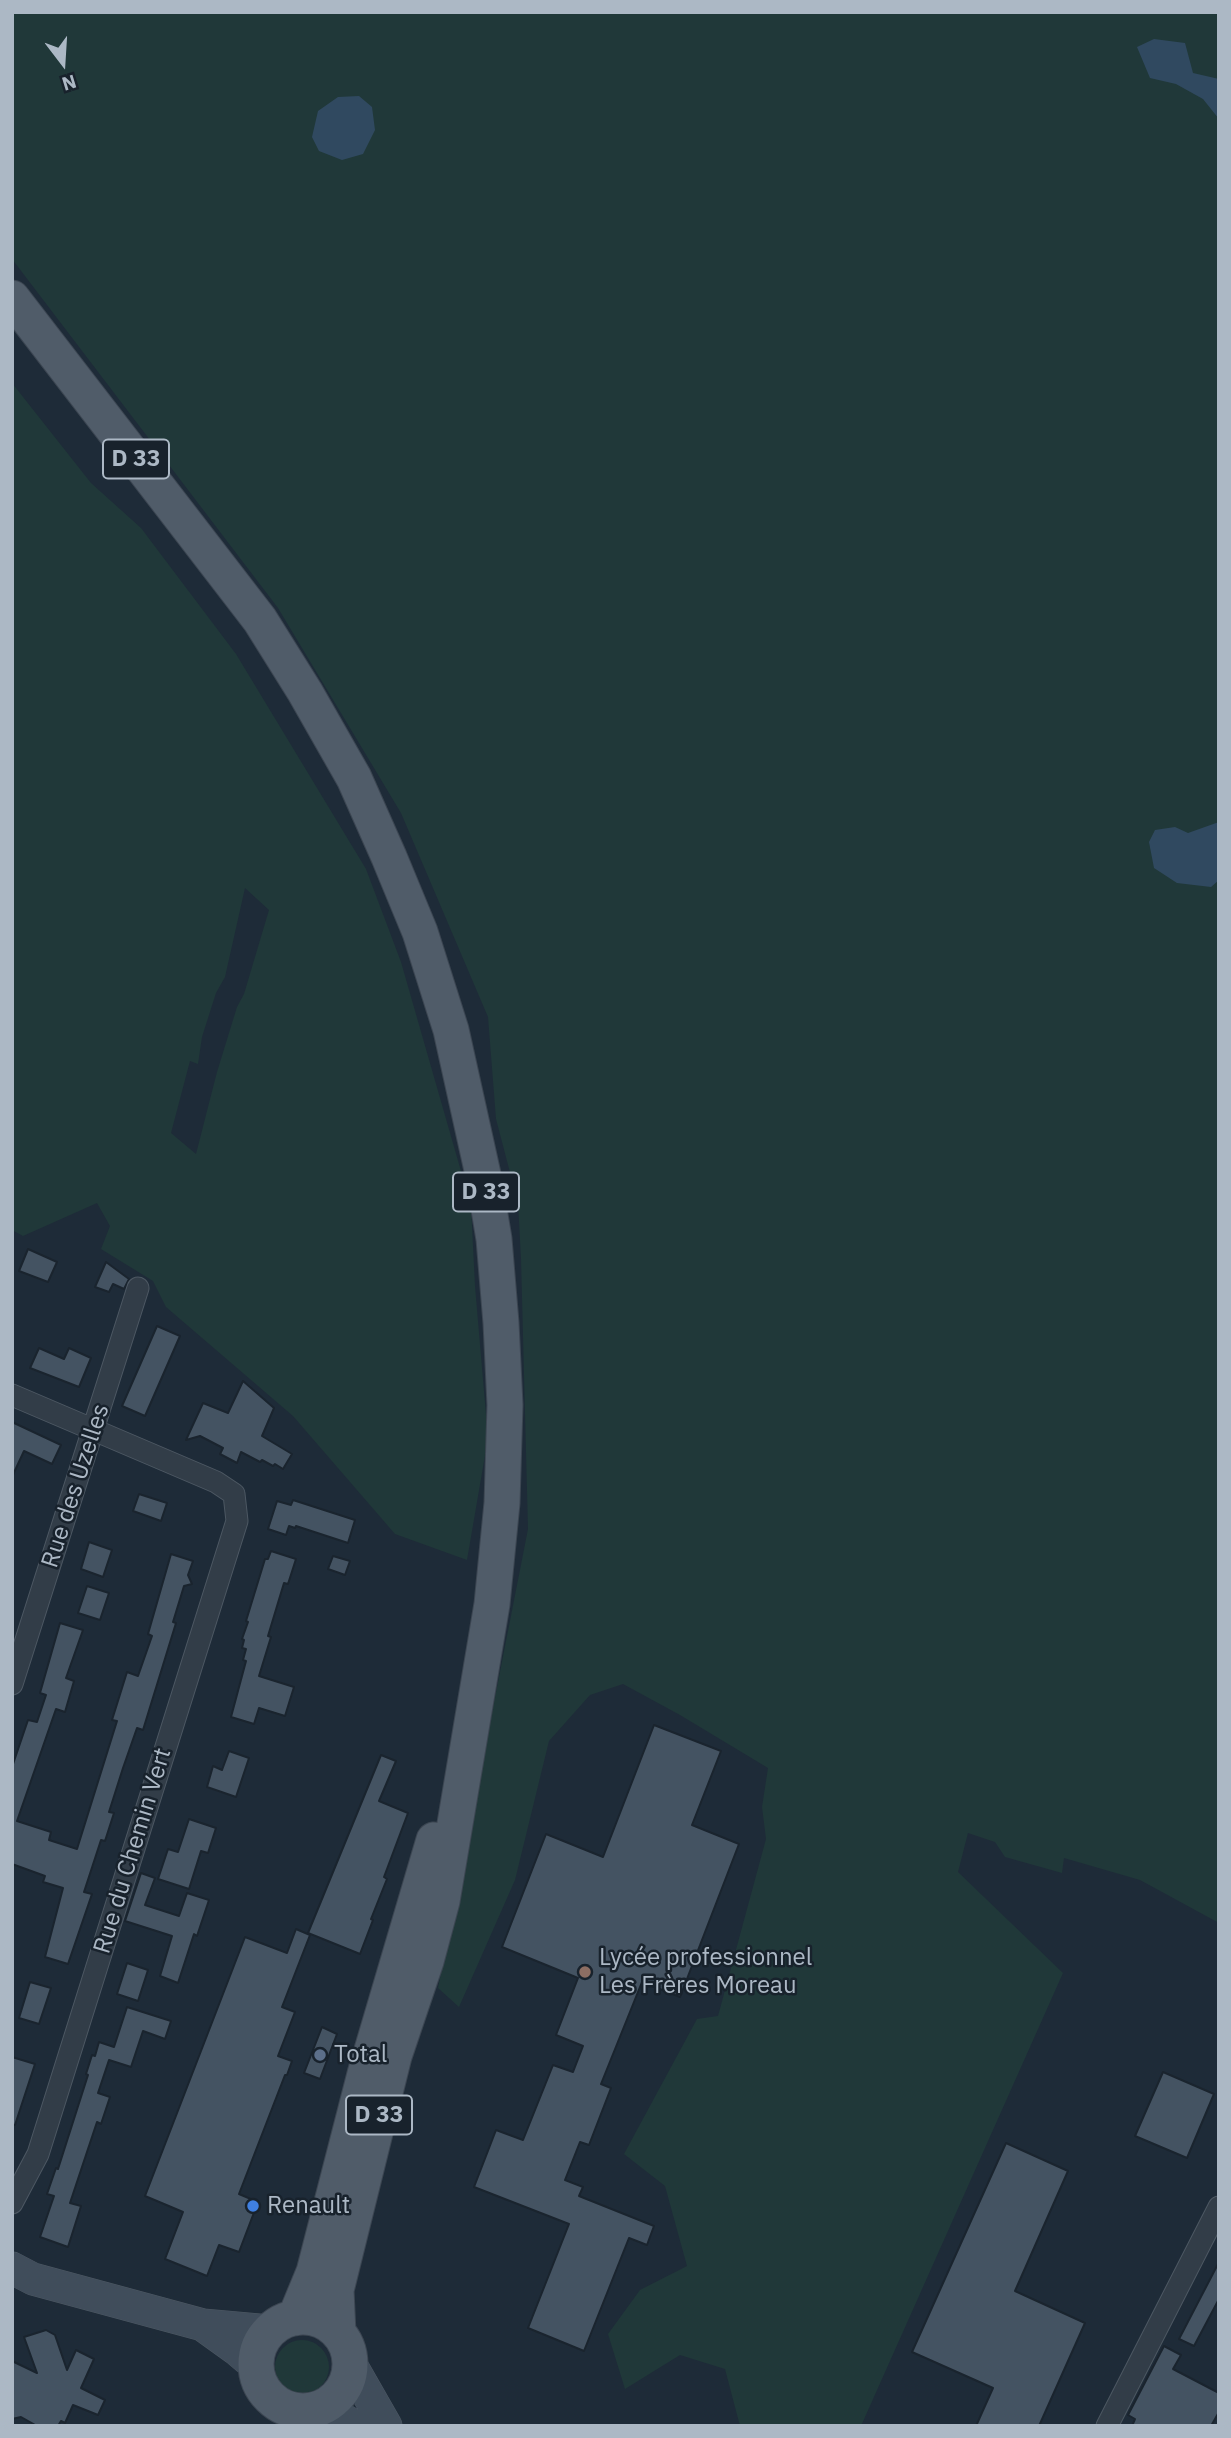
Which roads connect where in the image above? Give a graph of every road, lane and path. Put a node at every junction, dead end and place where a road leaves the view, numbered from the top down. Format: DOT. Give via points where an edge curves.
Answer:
graph roads {
  1 [pos="12,298"];
  2 [pos="138,1288"];
  3 [pos="12,1395"];
  4 [pos="94,1431"];
  5 [pos="12,1684"];
  6 [pos="470,1730"];
  7 [pos="12,2203"];
  8 [pos="1219,2207"];
  9 [pos="12,2268"];
  10 [pos="282,2324"];
  11 [pos="203,2325"];
  12 [pos="344,2348"];
  13 [pos="263,2396"];
  14 [pos="312,2414"];
  15 [pos="354,2426"];
  16 [pos="386,2426"];
  17 [pos="1107,2426"];
  1 -- 6 [label="main road, D 33" via="260,620 354,778 424,944 472,1115 494,1239 501,1323 505,1405 502,1503 492,1604"];
  2 -- 4 [label="street, Rue des Uzelles"];
  3 -- 4 [label="street"];
  4 -- 5 [label="street, Rue des Uzelles"];
  4 -- 7 [label="street, Rue du Chemin Vert" via="216,1482 234,1494 237,1521 38,2154"];
  6 -- 10 [label="main road, D 33" via="365,2074 313,2272"];
  6 -- 12 [label="main road, D 33" via="442,1901 394,2056 336,2290"];
  8 -- 17 [label="street"];
  9 -- 11 [label="street" via="33,2279"];
  10 -- 11 [label="street"];
  10 -- 12 [label="main road" via="318,2320"];
  10 -- 13 [label="main road" via="262,2341"];
  11 -- 13 [label="street" via="236,2349"];
  12 -- 14 [label="main road" via="348,2376 343,2389"];
  12 -- 16 [label="street"];
  13 -- 14 [label="main road"];
  14 -- 15 [label="street"];
}
